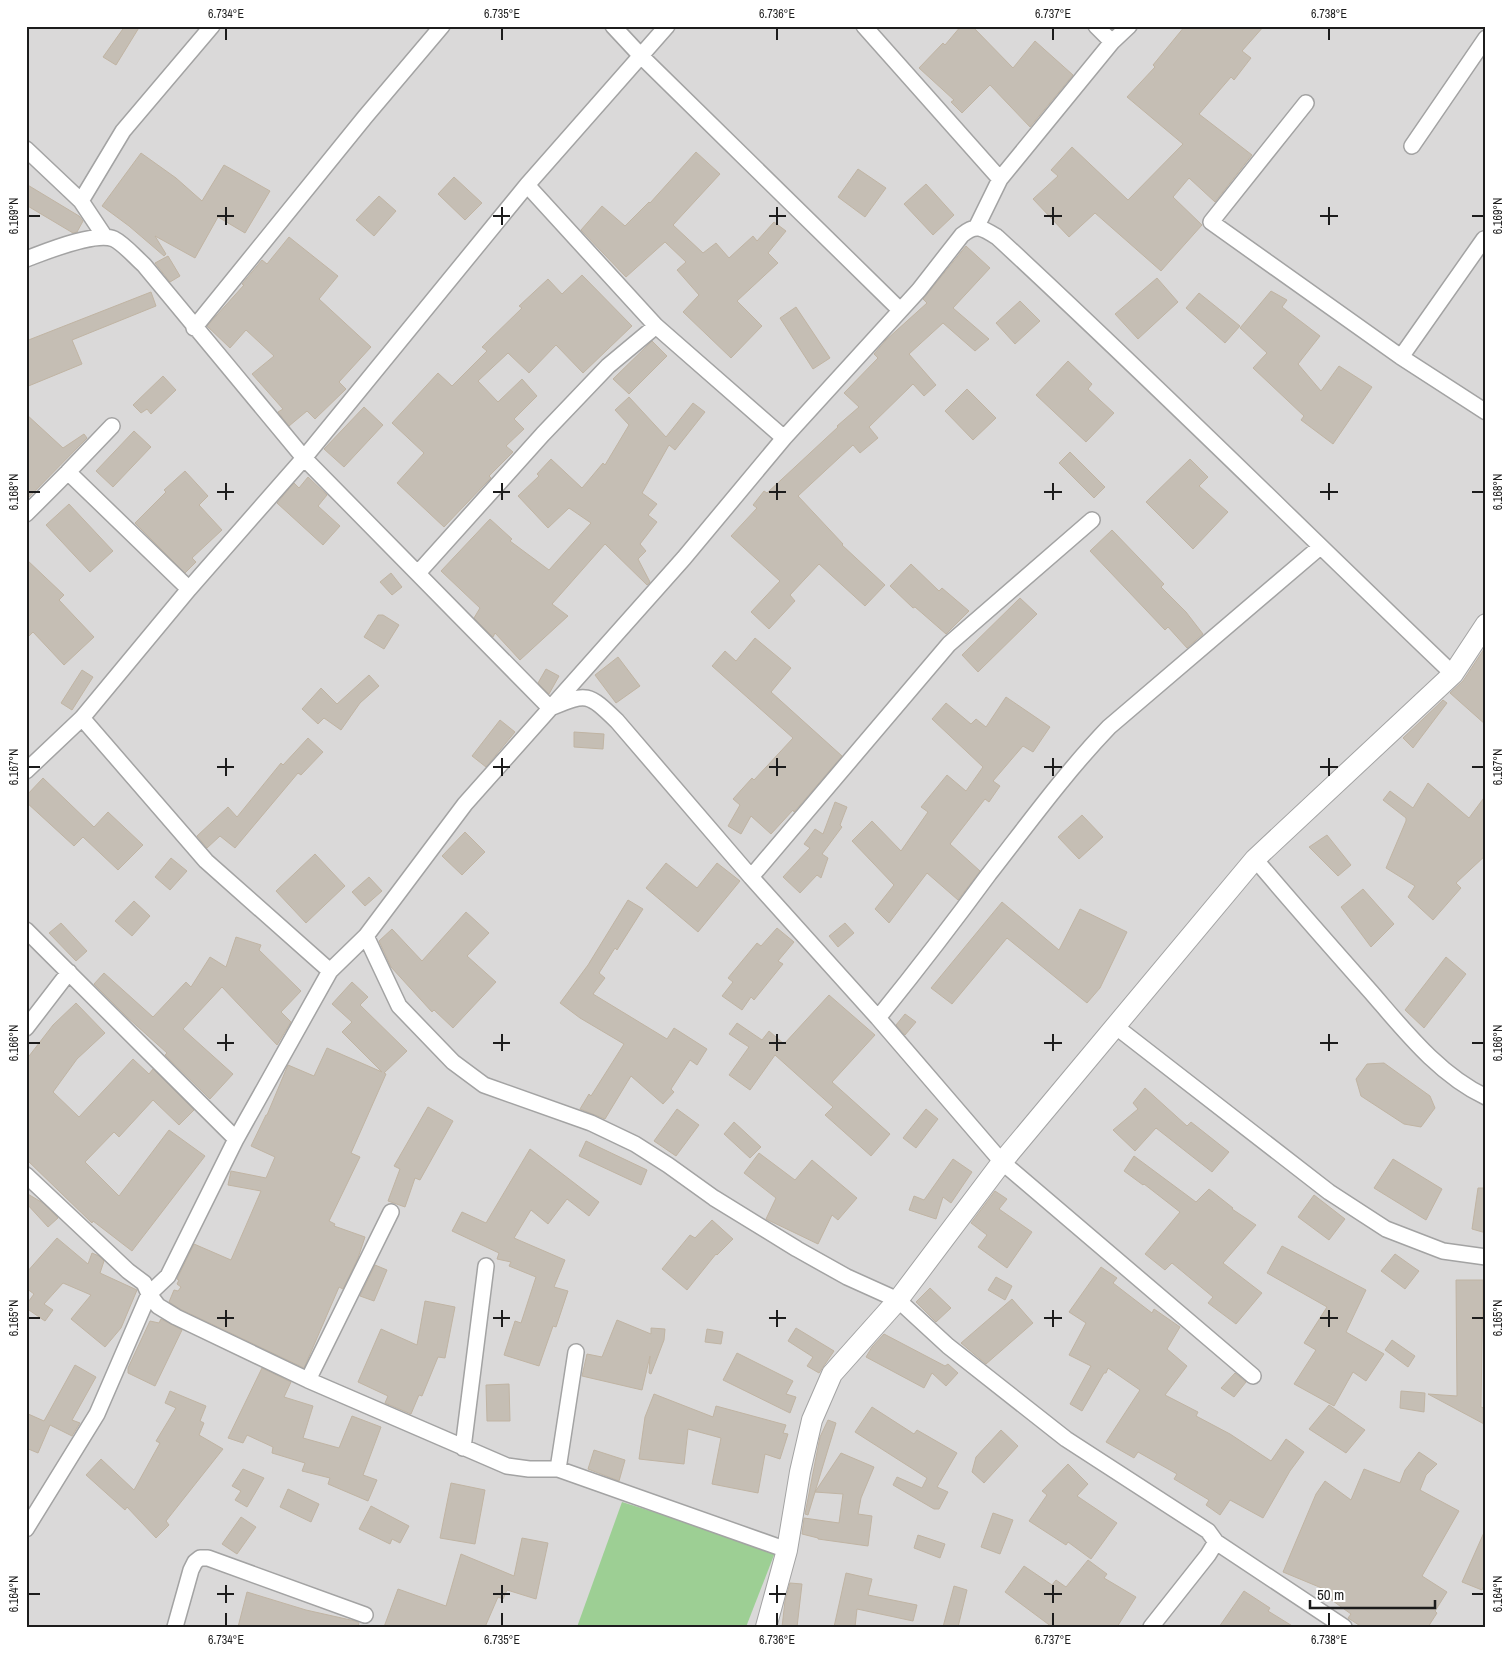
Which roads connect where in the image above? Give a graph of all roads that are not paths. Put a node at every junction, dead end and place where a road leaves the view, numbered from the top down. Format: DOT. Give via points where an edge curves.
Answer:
graph roads {
  1 [pos="212,26"];
  2 [pos="442,26"];
  3 [pos="613,26"];
  4 [pos="666,26"];
  5 [pos="864,26"];
  6 [pos="1096,26"];
  7 [pos="1129,26"];
  8 [pos="1486,38"];
  9 [pos="1112,42"];
  10 [pos="641,56"];
  11 [pos="1306,103"];
  12 [pos="1412,146"];
  13 [pos="26,149"];
  14 [pos="1000,179"];
  15 [pos="527,184"];
  16 [pos="81,201"];
  17 [pos="976,228"];
  18 [pos="106,237"];
  19 [pos="1484,239"];
  20 [pos="26,259"];
  21 [pos="900,310"];
  22 [pos="656,326"];
  23 [pos="194,328"];
  24 [pos="1401,357"];
  25 [pos="1486,412"];
  26 [pos="112,426"];
  27 [pos="784,438"];
  28 [pos="304,458"];
  29 [pos="68,472"];
  30 [pos="26,514"];
  31 [pos="1092,520"];
  32 [pos="1320,547"];
  33 [pos="418,573"];
  34 [pos="189,589"];
  35 [pos="1486,624"];
  36 [pos="1453,674"];
  37 [pos="550,708"];
  38 [pos="82,718"];
  39 [pos="26,771"];
  40 [pos="1255,859"];
  41 [pos="751,877"];
  42 [pos="26,930"];
  43 [pos="366,936"];
  44 [pos="330,971"];
  45 [pos="69,972"];
  46 [pos="878,1018"];
  47 [pos="1115,1026"];
  48 [pos="26,1028"];
  49 [pos="1486,1097"];
  50 [pos="236,1139"];
  51 [pos="1002,1162"];
  52 [pos="26,1175"];
  53 [pos="391,1212"];
  54 [pos="1486,1256"];
  55 [pos="486,1266"];
  56 [pos="149,1294"];
  57 [pos="898,1300"];
  58 [pos="576,1352"];
  59 [pos="1253,1376"];
  60 [pos="308,1380"];
  61 [pos="463,1448"];
  62 [pos="558,1469"];
  63 [pos="26,1530"];
  64 [pos="1216,1542"];
  65 [pos="787,1550"];
  66 [pos="365,1615"];
  67 [pos="175,1627"];
  68 [pos="766,1627"];
  69 [pos="1151,1627"];
  70 [pos="1344,1627"];
  1 -- 16 [label="street" via="123,131"];
  2 -- 23 [label="street"];
  3 -- 10 [label="street"];
  4 -- 10 [label="street"];
  5 -- 14 [label="street"];
  6 -- 9 [label="street"];
  7 -- 9 [label="street"];
  8 -- 12 [label="street"];
  9 -- 14 [label="street"];
  10 -- 15 [label="street"];
  10 -- 21 [label="street"];
  11 -- 24 [label="street" via="1211,222"];
  13 -- 16 [label="street"];
  14 -- 17 [label="street"];
  15 -- 22 [label="street"];
  15 -- 28 [label="street"];
  16 -- 18 [label="street"];
  17 -- 21 [label="street" via="962,235"];
  17 -- 32 [label="street" via="985,229 997,238 1080,314"];
  18 -- 20 [label="street"];
  18 -- 23 [label="street" via="115,240 144,265"];
  19 -- 24 [label="street"];
  21 -- 27 [label="street"];
  22 -- 27 [label="street"];
  22 -- 33 [label="street" via="608,366"];
  23 -- 28 [label="street"];
  24 -- 25 [label="street"];
  26 -- 29 [label="street"];
  27 -- 37 [label="street" via="684,558"];
  28 -- 33 [label="street"];
  28 -- 34 [label="street"];
  29 -- 30 [label="street"];
  29 -- 34 [label="street"];
  31 -- 41 [label="street" via="950,644"];
  32 -- 36 [label="street"];
  32 -- 46 [label="street" via="1109,727 1084,753"];
  33 -- 37 [label="street"];
  34 -- 38 [label="street"];
  35 -- 36 [label="street"];
  36 -- 40 [label="street"];
  37 -- 41 [label="street" via="578,696 597,701 617,720"];
  37 -- 43 [label="street" via="465,804"];
  38 -- 39 [label="street"];
  38 -- 44 [label="street" via="206,861"];
  40 -- 47 [label="street"];
  40 -- 49 [label="street" via="1411,1037 1460,1084"];
  41 -- 46 [label="street"];
  42 -- 45 [label="street"];
  43 -- 44 [label="street"];
  43 -- 57 [label="street" via="400,1006 453,1062 484,1085 591,1123 635,1144 797,1249"];
  44 -- 50 [label="street"];
  45 -- 48 [label="street"];
  45 -- 50 [label="street"];
  46 -- 51 [label="street"];
  47 -- 51 [label="street"];
  47 -- 54 [label="street" via="1329,1192 1386,1229 1443,1250"];
  50 -- 56 [label="street" via="168,1276"];
  51 -- 57 [label="street"];
  51 -- 59 [label="street"];
  52 -- 56 [label="street" via="144,1283"];
  53 -- 60 [label="street"];
  55 -- 61 [label="street"];
  56 -- 60 [label="street" via="158,1306 176,1317"];
  56 -- 63 [label="street" via="97,1414"];
  57 -- 64 [label="street" via="948,1346 1066,1439 1208,1531"];
  57 -- 65 [label="street" via="832,1374 812,1420"];
  58 -- 62 [label="street"];
  60 -- 61 [label="street"];
  61 -- 62 [label="street" via="507,1466"];
  62 -- 65 [label="street"];
  64 -- 69 [label="street"];
  64 -- 70 [label="street"];
  65 -- 68 [label="street"];
  66 -- 67 [label="street" via="208,1558 200,1558 191,1570"];
}
